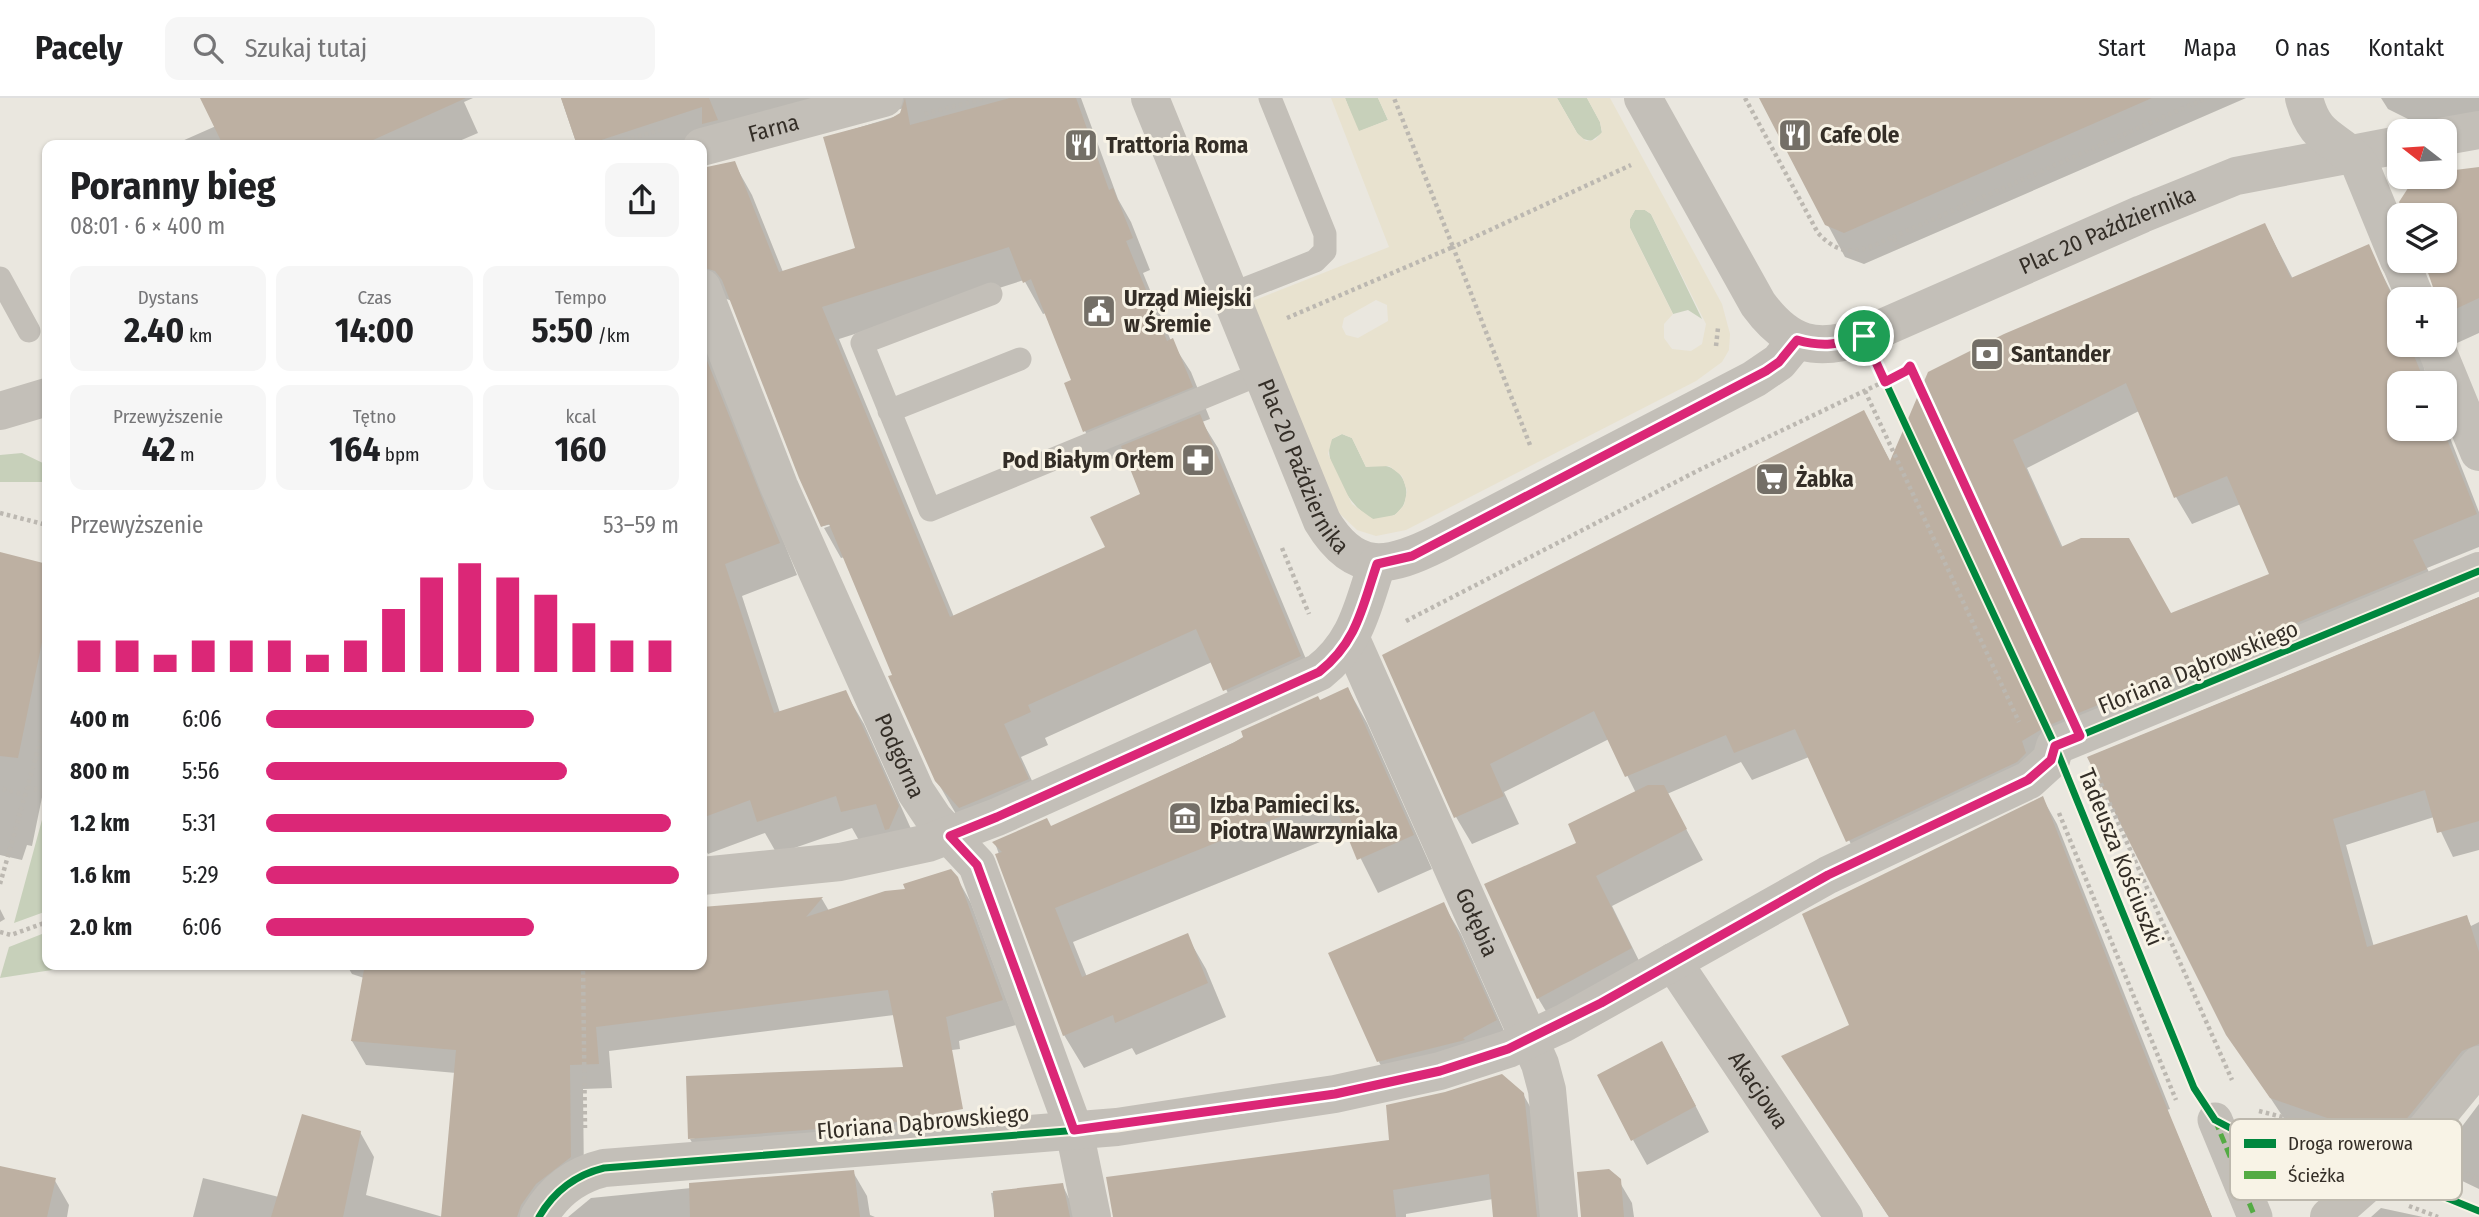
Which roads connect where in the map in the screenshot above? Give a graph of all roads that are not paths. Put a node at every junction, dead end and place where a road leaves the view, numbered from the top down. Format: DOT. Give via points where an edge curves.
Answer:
graph roads {
  1 [pos="884,98"];
  2 [pos="1150,98"];
  3 [pos="1270,98"];
  4 [pos="1643,98"];
  5 [pos="2304,98"];
  6 [pos="2479,130"];
  7 [pos="2457,134"];
  8 [pos="707,147"];
  9 [pos="2387,147"];
  10 [pos="2351,154"];
  11 [pos="2387,229"];
  12 [pos="0,278"];
  13 [pos="991,294"];
  14 [pos="1229,295"];
  15 [pos="707,300"];
  16 [pos="29,331"];
  17 [pos="1797,340"];
  18 [pos="2440,357"];
  19 [pos="1020,359"];
  20 [pos="1260,374"];
  21 [pos="42,398"];
  22 [pos="0,411"];
  23 [pos="890,411"];
  24 [pos="2479,452"];
  25 [pos="1377,564"];
  26 [pos="2479,571"];
  27 [pos="1354,631"];
  28 [pos="950,836"];
  29 [pos="707,875"];
  30 [pos="1673,961"];
  31 [pos="1529,1040"];
  32 [pos="2479,1065"];
  33 [pos="2431,1119"];
  34 [pos="2215,1120"];
  35 [pos="1074,1130"];
  36 [pos="2230,1156"];
  37 [pos="2248,1200"];
  38 [pos="2348,1200"];
  39 [pos="539,1217"];
  40 [pos="1092,1217"];
  41 [pos="1559,1217"];
  42 [pos="1844,1217"];
  43 [pos="2255,1217"];
  44 [pos="2329,1217"];
  1 -- 8 [label="street, Farna"];
  2 -- 14 [label="street, Plac 20 Października"];
  3 -- 14 [label="lane" via="1327,242 1315,261"];
  4 -- 17 [label="street" via="1758,304 1782,332"];
  5 -- 10 [label="street" via="2309,117 2321,134"];
  6 -- 7 [label="street"];
  9 -- 10 [label="street, Plac 20 Października"];
  10 -- 11 [label="street"];
  10 -- 17 [label="street, Plac 20 Października" via="2236,176 1864,336 1831,345"];
  12 -- 16 [label="lane"];
  13 -- 23 [label="lane" via="862,343"];
  14 -- 20 [label="street, Plac 20 Października"];
  15 -- 28 [label="street, Podgórna" via="827,597 916,792"];
  17 -- 25 [label="street, Plac 20 Października" via="1779,362 1743,385 1412,556"];
  18 -- 24 [label="street"];
  19 -- 23 [label="lane"];
  20 -- 23 [label="lane" via="930,510"];
  20 -- 25 [label="street, Plac 20 Października" via="1329,532 1346,551"];
  21 -- 22 [label="street"];
  25 -- 27 [label="street"];
  26 -- 30 [label="street, Floriana Dąbrowskiego" via="2067,741 2028,780 1828,875"];
  27 -- 28 [label="street" via="1319,672"];
  27 -- 31 [label="street, Gołębia"];
  28 -- 29 [label="street" via="877,856"];
  28 -- 35 [label="street, Podgórna" via="977,865"];
  30 -- 31 [label="street, Floriana Dąbrowskiego"];
  30 -- 42 [label="street, Akacjowa"];
  31 -- 35 [label="street, Floriana Dąbrowskiego" via="1440,1071 1335,1094"];
  31 -- 41 [label="street, Gołębia" via="1546,1090"];
  32 -- 33 [label="street"];
  34 -- 36 [label="street"];
  35 -- 39 [label="street, Floriana Dąbrowskiego" via="588,1172 556,1194"];
  35 -- 40 [label="street, Podgórna"];
  37 -- 43 [label="street"];
  38 -- 44 [label="street"];
}
